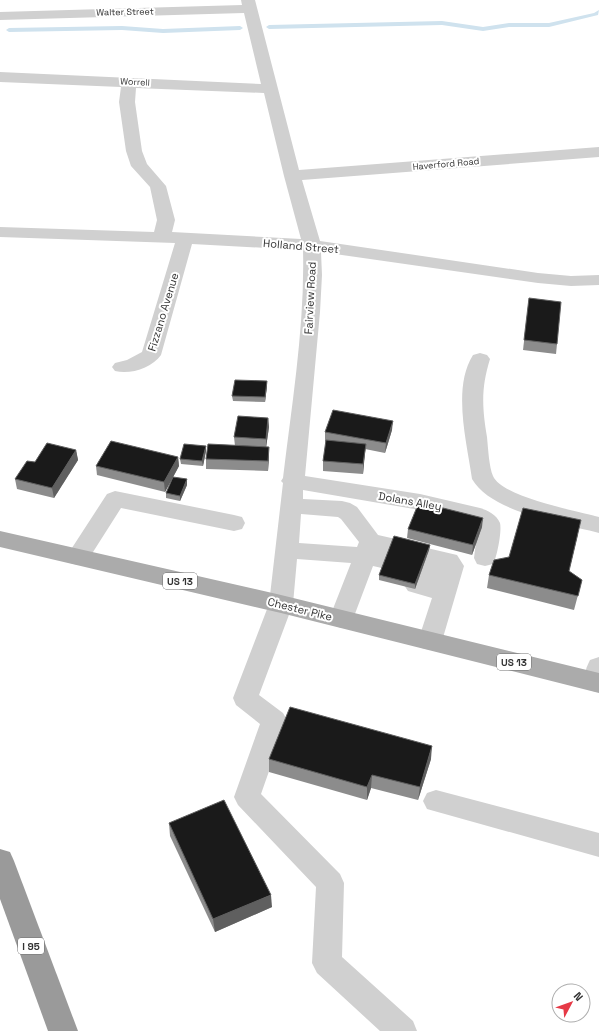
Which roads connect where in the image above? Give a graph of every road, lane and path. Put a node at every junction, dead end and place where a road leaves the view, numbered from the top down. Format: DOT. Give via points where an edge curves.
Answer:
graph roads {
  1 [pos="37,0"];
  2 [pos="249,4"];
  3 [pos="28,14"];
  4 [pos="0,16"];
  5 [pos="0,77"];
  6 [pos="129,82"];
  7 [pos="270,89"];
  8 [pos="599,152"];
  9 [pos="292,176"];
  10 [pos="0,232"];
  11 [pos="162,237"];
  12 [pos="185,238"];
  13 [pos="312,245"];
  14 [pos="599,280"];
  15 [pos="480,359"];
  16 [pos="122,367"];
  17 [pos="292,481"];
  18 [pos="290,506"];
  19 [pos="234,523"];
  20 [pos="599,525"];
  21 [pos="0,539"];
  22 [pos="286,550"];
  23 [pos="78,557"];
  24 [pos="376,558"];
  25 [pos="485,558"];
  26 [pos="447,585"];
  27 [pos="281,604"];
  28 [pos="341,619"];
  29 [pos="430,641"];
  30 [pos="598,677"];
  31 [pos="436,801"];
  32 [pos="599,845"];
  33 [pos="0,860"];
  34 [pos="62,1031"];
  35 [pos="402,1031"];
  1 -- 3 [label="street"];
  2 -- 3 [label="street, Walter Street"];
  2 -- 7 [label="street, Fairview Road"];
  3 -- 4 [label="street, Walter Street"];
  5 -- 6 [label="street, Worrell"];
  6 -- 7 [label="street, Worrell"];
  6 -- 11 [label="street" via="127,102 134,151 139,166 158,186 166,220"];
  7 -- 9 [label="street, Fairview Road"];
  8 -- 9 [label="street, Haverford Road"];
  9 -- 13 [label="street, Fairview Road"];
  10 -- 11 [label="street, Holland Street"];
  11 -- 12 [label="street, Holland Street"];
  12 -- 13 [label="street, Holland Street"];
  12 -- 16 [label="street, Fizzano Avenue" via="151,355 141,363"];
  13 -- 14 [label="street, Holland Street" via="538,278"];
  13 -- 17 [label="street, Fairview Road" via="311,312"];
  15 -- 20 [label="street" via="474,379 472,410 483,480 495,491 523,505"];
  17 -- 18 [label="street, Fairview Road"];
  17 -- 25 [label="street, Dolans Alley" via="420,502 480,516 489,524"];
  18 -- 22 [label="street, Fairview Road"];
  18 -- 24 [label="street" via="342,509 349,513"];
  19 -- 23 [label="street" via="115,500"];
  21 -- 23 [label="main road, Chester Pike / US 13"];
  22 -- 24 [label="street"];
  22 -- 27 [label="street, Fairview Road"];
  23 -- 27 [label="main road, Chester Pike / US 13"];
  24 -- 28 [label="street"];
  26 -- 26 [label="street" via="453,566 449,561 422,570"];
  26 -- 29 [label="street"];
  27 -- 28 [label="main road, Chester Pike / US 13"];
  27 -- 35 [label="street, Fairview Road" via="245,698 274,720 247,797 330,883 327,962"];
  28 -- 29 [label="main road, Chester Pike / US 13"];
  29 -- 30 [label="main road, Chester Pike / US 13"];
  31 -- 32 [label="street"];
  33 -- 34 [label="highway, I 95"];
}
